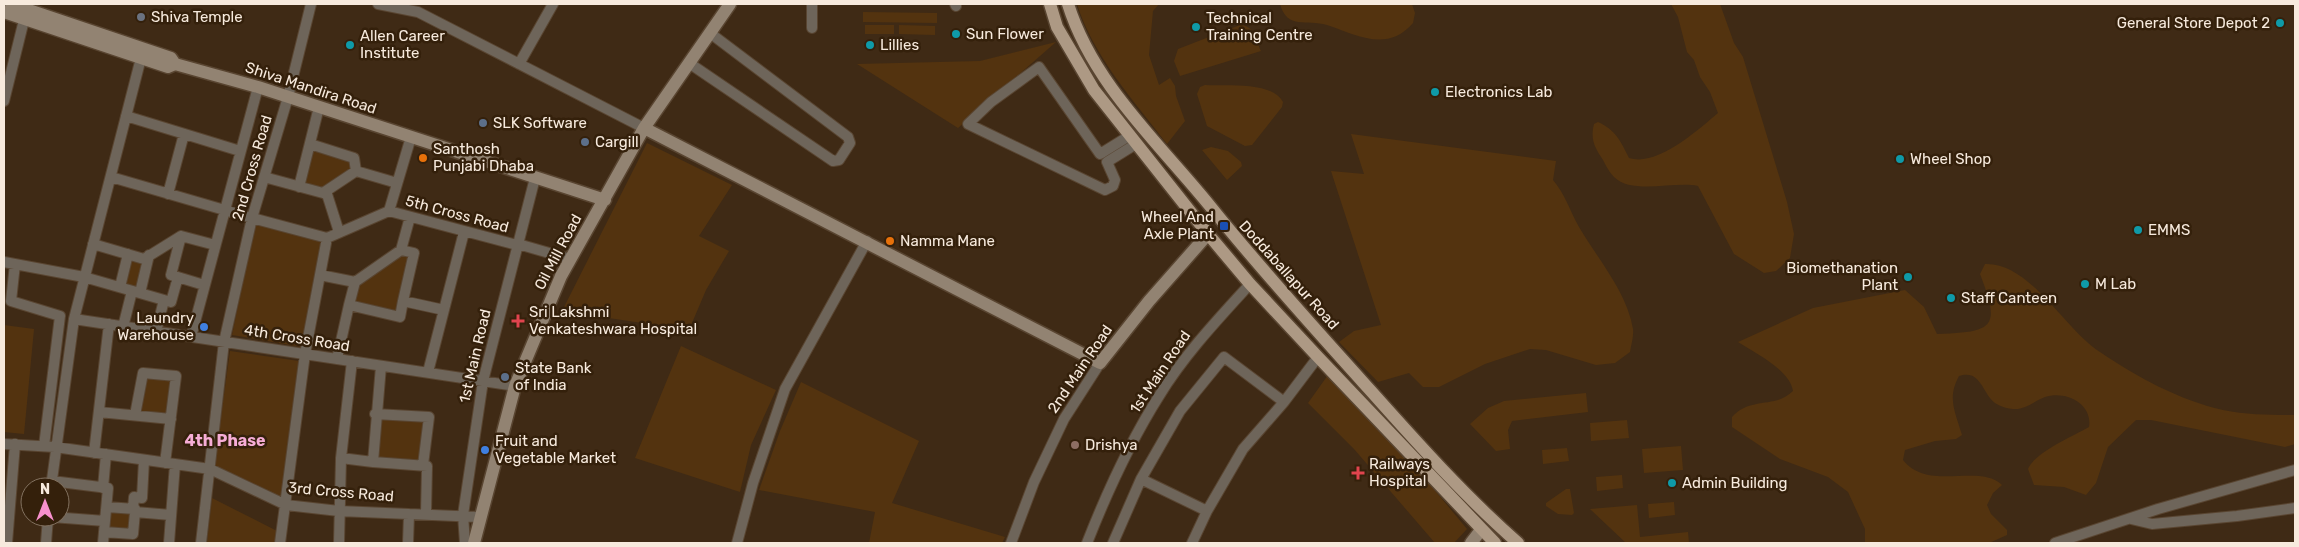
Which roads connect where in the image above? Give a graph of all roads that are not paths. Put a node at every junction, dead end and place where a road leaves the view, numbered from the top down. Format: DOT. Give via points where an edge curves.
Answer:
graph roads {
  1 [pos="11,4"];
  2 [pos="311,4"];
  3 [pos="378,4"];
  4 [pos="553,4"];
  5 [pos="730,4"];
  6 [pos="812,4"];
  7 [pos="1050,4"];
  8 [pos="1068,4"];
  9 [pos="4,12"];
  10 [pos="26,14"];
  11 [pos="812,28"];
  12 [pos="710,33"];
  13 [pos="141,58"];
  14 [pos="689,63"];
  15 [pos="175,64"];
  16 [pos="518,64"];
  17 [pos="258,87"];
  18 [pos="288,97"];
  19 [pos="4,101"];
  20 [pos="319,107"];
  21 [pos="126,116"];
  22 [pos="644,128"];
  23 [pos="184,134"];
  24 [pos="411,138"];
  25 [pos="1132,140"];
  26 [pos="310,144"];
  27 [pos="240,151"];
  28 [pos="1165,156"];
  29 [pos="1104,158"];
  30 [pos="1153,167"];
  31 [pos="356,170"];
  32 [pos="111,177"];
  33 [pos="264,177"];
  34 [pos="535,178"];
  35 [pos="397,184"];
  36 [pos="299,187"];
  37 [pos="326,191"];
  38 [pos="168,194"];
  39 [pos="605,200"];
  40 [pos="224,210"];
  41 [pos="389,211"];
  42 [pos="410,217"];
  43 [pos="252,218"];
  44 [pos="340,232"];
  45 [pos="464,232"];
  46 [pos="1208,234"];
  47 [pos="181,236"];
  48 [pos="327,238"];
  49 [pos="867,241"];
  50 [pos="92,244"];
  51 [pos="517,244"];
  52 [pos="215,245"];
  53 [pos="401,250"];
  54 [pos="128,254"];
  55 [pos="149,256"];
  56 [pos="570,259"];
  57 [pos="4,262"];
  58 [pos="15,264"];
  59 [pos="320,275"];
  60 [pos="84,277"];
  61 [pos="178,277"];
  62 [pos="355,282"];
  63 [pos="1250,284"];
  64 [pos="204,285"];
  65 [pos="120,287"];
  66 [pos="136,292"];
  67 [pos="164,300"];
  68 [pos="404,300"];
  69 [pos="349,305"];
  70 [pos="444,310"];
  71 [pos="74,319"];
  72 [pos="109,324"];
  73 [pos="123,327"];
  74 [pos="156,332"];
  75 [pos="191,337"];
  76 [pos="224,342"];
  77 [pos="305,354"];
  78 [pos="1318,357"];
  79 [pos="337,359"];
  80 [pos="352,361"];
  81 [pos="1100,363"];
  82 [pos="381,366"];
  83 [pos="428,372"];
  84 [pos="483,381"];
  85 [pos="515,386"];
  86 [pos="1284,402"];
  87 [pos="99,412"];
  88 [pos="375,414"];
  89 [pos="135,415"];
  90 [pos="171,419"];
  91 [pos="4,444"];
  92 [pos="15,444"];
  93 [pos="50,447"];
  94 [pos="94,453"];
  95 [pos="106,454"];
  96 [pos="341,458"];
  97 [pos="144,460"];
  98 [pos="373,462"];
  99 [pos="170,464"];
  100 [pos="423,465"];
  101 [pos="210,469"];
  102 [pos="2295,470"];
  103 [pos="52,477"];
  104 [pos="1141,479"];
  105 [pos="70,485"];
  106 [pos="102,488"];
  107 [pos="286,505"];
  108 [pos="106,507"];
  109 [pos="2295,508"];
  110 [pos="339,510"];
  111 [pos="134,511"];
  112 [pos="1206,512"];
  113 [pos="409,514"];
  114 [pos="426,514"];
  115 [pos="171,515"];
  116 [pos="463,515"];
  117 [pos="480,517"];
  118 [pos="2130,518"];
  119 [pos="70,520"];
  120 [pos="105,526"];
  121 [pos="48,527"];
  122 [pos="1481,530"];
  123 [pos="7,543"];
  124 [pos="46,543"];
  125 [pos="104,543"];
  126 [pos="169,543"];
  127 [pos="201,543"];
  128 [pos="280,543"];
  129 [pos="339,543"];
  130 [pos="408,543"];
  131 [pos="465,543"];
  132 [pos="474,543"];
  133 [pos="737,543"];
  134 [pos="1011,543"];
  135 [pos="1087,543"];
  136 [pos="1113,543"];
  137 [pos="1192,543"];
  138 [pos="1471,543"];
  139 [pos="1496,543"];
  140 [pos="1518,543"];
  141 [pos="2055,543"];
  1 -- 10 [label="street, Shiva Mandira Road"];
  2 -- 18 [label="street, 2nd Cross Road"];
  3 -- 16 [label="street" via="418,12"];
  4 -- 16 [label="street"];
  5 -- 12 [label="street, Oil Mill Road"];
  6 -- 11 [label="street"];
  7 -- 25 [label="main road" via="1057,27 1094,90"];
  8 -- 28 [label="main road, Doddaballapur Road" via="1074,24 1108,83"];
  9 -- 10 [label="street"];
  10 -- 13 [label="street"];
  10 -- 15 [label="street, Shiva Mandira Road" via="171,58"];
  10 -- 19 [label="street"];
  12 -- 14 [label="street, Oil Mill Road"];
  12 -- 14 [label="street" via="848,137 850,143 838,160 833,161"];
  13 -- 15 [label="street" via="168,67"];
  13 -- 21 [label="street"];
  14 -- 22 [label="street, Oil Mill Road"];
  15 -- 17 [label="street, Shiva Mandira Road"];
  16 -- 22 [label="street"];
  17 -- 18 [label="street, Shiva Mandira Road"];
  17 -- 27 [label="street"];
  18 -- 20 [label="street, Shiva Mandira Road"];
  18 -- 33 [label="street, 2nd Cross Road"];
  20 -- 24 [label="street, Shiva Mandira Road"];
  20 -- 26 [label="street"];
  21 -- 23 [label="street"];
  21 -- 32 [label="street"];
  22 -- 39 [label="street, Oil Mill Road"];
  22 -- 49 [label="street"];
  23 -- 27 [label="street"];
  23 -- 38 [label="street"];
  24 -- 34 [label="street, Shiva Mandira Road"];
  24 -- 35 [label="street"];
  25 -- 29 [label="street"];
  25 -- 30 [label="main road"];
  26 -- 31 [label="street" via="354,158"];
  26 -- 36 [label="street"];
  27 -- 40 [label="street"];
  28 -- 30 [label="main road"];
  28 -- 140 [label="main road, Doddaballapur Road" via="1425,452"];
  29 -- 29 [label="street" via="1116,180 1105,190 968,124 991,102 1039,68"];
  30 -- 46 [label="main road"];
  31 -- 35 [label="street"];
  31 -- 37 [label="street"];
  32 -- 38 [label="street"];
  32 -- 50 [label="street"];
  33 -- 36 [label="street"];
  33 -- 43 [label="street, 2nd Cross Road"];
  34 -- 39 [label="street, Shiva Mandira Road"];
  34 -- 51 [label="street, 1st Main Road"];
  35 -- 41 [label="street"];
  36 -- 37 [label="street"];
  37 -- 44 [label="street"];
  38 -- 40 [label="street"];
  39 -- 56 [label="street, Oil Mill Road"];
  40 -- 43 [label="street"];
  40 -- 52 [label="street"];
  41 -- 42 [label="street, 5th Cross Road"];
  41 -- 44 [label="street"];
  42 -- 45 [label="street, 5th Cross Road"];
  42 -- 53 [label="street"];
  43 -- 48 [label="street"];
  43 -- 76 [label="street, 2nd Cross Road"];
  44 -- 48 [label="street"];
  45 -- 51 [label="street, 5th Cross Road"];
  45 -- 70 [label="street"];
  46 -- 63 [label="main road"];
  46 -- 81 [label="street, 2nd Main Road"];
  47 -- 52 [label="street"];
  47 -- 55 [label="street"];
  47 -- 61 [label="street" via="171,275"];
  48 -- 59 [label="street"];
  49 -- 81 [label="street"];
  49 -- 133 [label="street" via="785,389 753,483"];
  50 -- 54 [label="street"];
  50 -- 60 [label="street"];
  51 -- 56 [label="street, 5th Cross Road"];
  51 -- 84 [label="street, 1st Main Road"];
  52 -- 64 [label="street"];
  53 -- 62 [label="street"];
  53 -- 68 [label="street" via="414,253"];
  54 -- 55 [label="street" via="144,259"];
  54 -- 65 [label="street"];
  55 -- 66 [label="street"];
  56 -- 85 [label="street, Oil Mill Road"];
  57 -- 58 [label="street"];
  58 -- 60 [label="street"];
  58 -- 93 [label="street" via="11,300 60,316"];
  59 -- 62 [label="street"];
  59 -- 77 [label="street"];
  60 -- 65 [label="street"];
  60 -- 71 [label="street"];
  61 -- 64 [label="street"];
  61 -- 67 [label="street" via="172,302"];
  62 -- 69 [label="street"];
  63 -- 78 [label="main road"];
  63 -- 135 [label="street, 1st Main Road" via="1204,334 1159,395 1130,447"];
  64 -- 75 [label="street"];
  65 -- 66 [label="street"];
  66 -- 67 [label="street"];
  66 -- 73 [label="street"];
  67 -- 74 [label="street"];
  68 -- 69 [label="street" via="400,316"];
  68 -- 70 [label="street"];
  69 -- 79 [label="street"];
  70 -- 83 [label="street"];
  71 -- 72 [label="street, 4th Cross Road"];
  71 -- 93 [label="street"];
  72 -- 73 [label="street, 4th Cross Road"];
  72 -- 87 [label="street"];
  73 -- 74 [label="street, 4th Cross Road"];
  74 -- 75 [label="street, 4th Cross Road"];
  75 -- 76 [label="street, 4th Cross Road"];
  76 -- 77 [label="street, 4th Cross Road"];
  76 -- 101 [label="street, 2nd Cross Road"];
  77 -- 79 [label="street, 4th Cross Road"];
  77 -- 107 [label="street"];
  78 -- 86 [label="street"];
  78 -- 122 [label="main road"];
  79 -- 80 [label="street, 4th Cross Road"];
  80 -- 82 [label="street, 4th Cross Road"];
  80 -- 96 [label="street"];
  81 -- 134 [label="street, 2nd Main Road" via="1064,419 1034,482"];
  82 -- 83 [label="street, 4th Cross Road"];
  82 -- 88 [label="street"];
  83 -- 84 [label="street, 4th Cross Road"];
  84 -- 85 [label="street, 4th Cross Road"];
  84 -- 116 [label="street, 1st Main Road"];
  85 -- 117 [label="street, Oil Mill Road"];
  86 -- 104 [label="street" via="1224,357 1180,411"];
  86 -- 112 [label="street" via="1243,449"];
  87 -- 89 [label="street"];
  87 -- 94 [label="street"];
  88 -- 98 [label="street"];
  88 -- 100 [label="street" via="430,417"];
  89 -- 90 [label="street"];
  89 -- 90 [label="street" via="143,373 176,376"];
  90 -- 99 [label="street"];
  91 -- 92 [label="street, 3rd Cross Road"];
  92 -- 93 [label="street, 3rd Cross Road"];
  92 -- 123 [label="street"];
  93 -- 94 [label="street, 3rd Cross Road"];
  93 -- 103 [label="street"];
  94 -- 95 [label="street, 3rd Cross Road"];
  95 -- 97 [label="street, 3rd Cross Road"];
  95 -- 106 [label="street"];
  96 -- 98 [label="street"];
  96 -- 110 [label="street"];
  97 -- 99 [label="street, 3rd Cross Road"];
  97 -- 111 [label="street" via="142,498 134,497"];
  98 -- 100 [label="street"];
  99 -- 101 [label="street, 3rd Cross Road"];
  99 -- 115 [label="street"];
  100 -- 114 [label="street" via="426,466"];
  101 -- 107 [label="street, 3rd Cross Road"];
  101 -- 127 [label="street, 2nd Cross Road"];
  102 -- 118 [label="street"];
  104 -- 112 [label="street"];
  104 -- 136 [label="street"];
  105 -- 106 [label="street"];
  106 -- 108 [label="street" via="108,488"];
  107 -- 110 [label="street, 3rd Cross Road"];
  107 -- 128 [label="street"];
  108 -- 111 [label="street"];
  108 -- 120 [label="street"];
  109 -- 118 [label="street" via="2152,524"];
  110 -- 113 [label="street, 3rd Cross Road"];
  110 -- 129 [label="street"];
  111 -- 115 [label="street"];
  111 -- 120 [label="street" via="133,534"];
  112 -- 137 [label="street"];
  113 -- 114 [label="street, 3rd Cross Road"];
  113 -- 130 [label="street"];
  114 -- 116 [label="street, 3rd Cross Road"];
  115 -- 126 [label="street"];
  116 -- 117 [label="street, 3rd Cross Road"];
  116 -- 131 [label="street, 1st Main Road"];
  117 -- 132 [label="street, Oil Mill Road"];
  118 -- 141 [label="street"];
  119 -- 120 [label="street"];
  120 -- 125 [label="street"];
  121 -- 124 [label="street"];
  122 -- 138 [label="street"];
  122 -- 139 [label="main road"];
}
